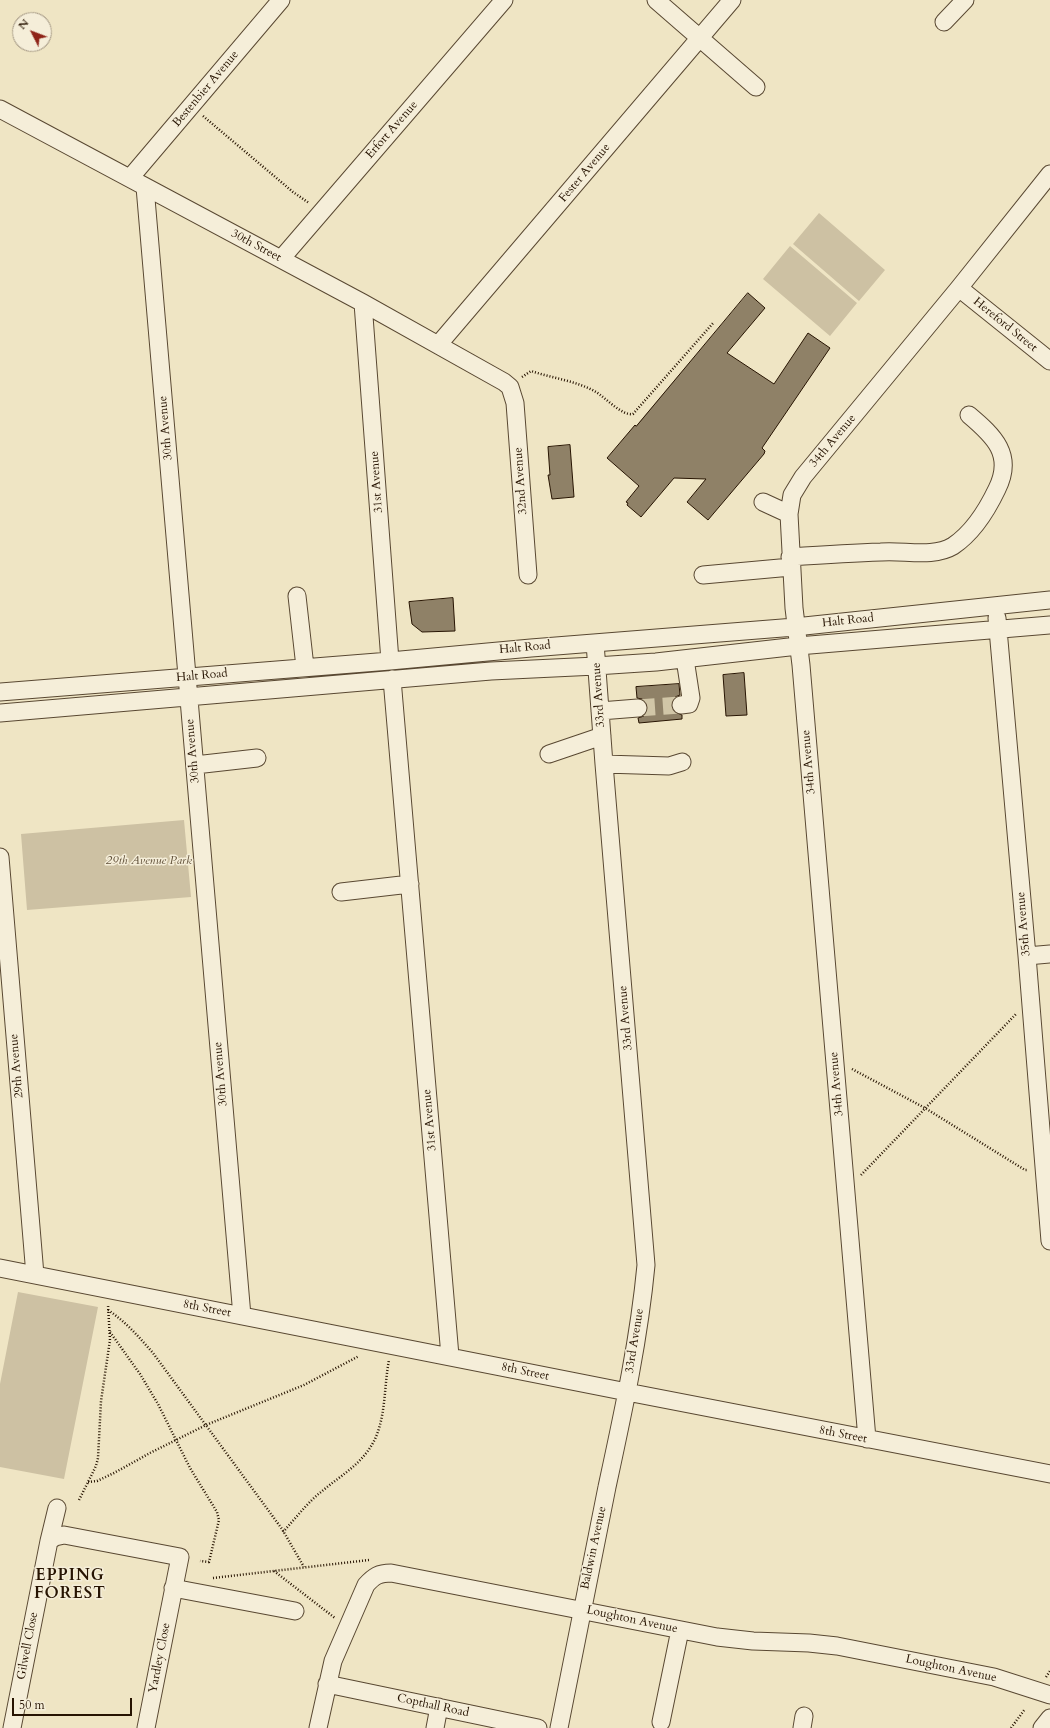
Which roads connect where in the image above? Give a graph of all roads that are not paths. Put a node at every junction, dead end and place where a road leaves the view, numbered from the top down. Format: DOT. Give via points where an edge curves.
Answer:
graph roads {
  1 [pos="281,0"];
  2 [pos="504,0"];
  3 [pos="656,0"];
  4 [pos="732,0"];
  5 [pos="964,0"];
  6 [pos="944,22"];
  7 [pos="699,38"];
  8 [pos="756,87"];
  9 [pos="0,109"];
  10 [pos="1050,174"];
  11 [pos="130,178"];
  12 [pos="145,187"];
  13 [pos="281,260"];
  14 [pos="959,288"];
  15 [pos="363,303"];
  16 [pos="438,345"];
  17 [pos="1050,361"];
  18 [pos="510,387"];
  19 [pos="969,415"];
  20 [pos="763,502"];
  21 [pos="788,514"];
  22 [pos="790,562"];
  23 [pos="528,575"];
  24 [pos="703,575"];
  25 [pos="297,596"];
  26 [pos="1050,600"];
  27 [pos="995,606"];
  28 [pos="1050,624"];
  29 [pos="796,627"];
  30 [pos="998,629"];
  31 [pos="595,643"];
  32 [pos="798,646"];
  33 [pos="686,658"];
  34 [pos="390,661"];
  35 [pos="596,666"];
  36 [pos="306,667"];
  37 [pos="187,678"];
  38 [pos="392,679"];
  39 [pos="0,692"];
  40 [pos="189,697"];
  41 [pos="681,705"];
  42 [pos="638,708"];
  43 [pos="600,712"];
  44 [pos="0,713"];
  45 [pos="602,736"];
  46 [pos="549,754"];
  47 [pos="257,758"];
  48 [pos="682,762"];
  49 [pos="604,764"];
  50 [pos="195,765"];
  51 [pos="0,857"];
  52 [pos="410,884"];
  53 [pos="341,892"];
  54 [pos="1050,954"];
  55 [pos="1027,956"];
  56 [pos="6,996"];
  57 [pos="1050,1241"];
  58 [pos="0,1268"];
  59 [pos="34,1275"];
  60 [pos="242,1316"];
  61 [pos="450,1356"];
  62 [pos="627,1392"];
  63 [pos="867,1439"];
  64 [pos="1050,1474"];
  65 [pos="57,1508"];
  66 [pos="49,1541"];
  67 [pos="173,1588"];
  68 [pos="582,1610"];
  69 [pos="295,1611"];
  70 [pos="680,1630"];
  71 [pos="328,1684"];
  72 [pos="1050,1695"];
  73 [pos="439,1707"];
  74 [pos="1050,1718"];
  75 [pos="661,1722"];
  76 [pos="12,1728"];
  77 [pos="146,1728"];
  78 [pos="318,1728"];
  79 [pos="435,1728"];
  80 [pos="538,1728"];
  81 [pos="559,1728"];
  82 [pos="1042,1728"];
  1 -- 11 [label="street, Bestenbier Avenue"];
  2 -- 13 [label="street, Erfort Avenue"];
  3 -- 7 [label="street"];
  4 -- 7 [label="street, Fester Avenue"];
  5 -- 6 [label="street"];
  7 -- 8 [label="street"];
  7 -- 16 [label="street, Fester Avenue"];
  9 -- 11 [label="street, 30th Street"];
  10 -- 14 [label="street, 34th Avenue"];
  11 -- 12 [label="street, 30th Street"];
  12 -- 13 [label="street, 30th Street"];
  12 -- 37 [label="street, 30th Avenue"];
  13 -- 15 [label="street, 30th Street"];
  14 -- 17 [label="street, Hereford Street"];
  14 -- 21 [label="street, 34th Avenue" via="803,477 792,495"];
  15 -- 16 [label="street, 30th Street"];
  15 -- 34 [label="street, 31st Avenue"];
  16 -- 18 [label="street, 30th Street"];
  18 -- 23 [label="street, 32nd Avenue" via="514,403"];
  19 -- 22 [label="street" via="986,429 1000,448 1004,460 1004,477 987,510 972,529 953,546 936,552 883,552"];
  20 -- 21 [label="street"];
  21 -- 22 [label="street, 34th Avenue"];
  22 -- 24 [label="street"];
  22 -- 29 [label="street, 34th Avenue"];
  25 -- 36 [label="street"];
  26 -- 27 [label="street, Halt Road"];
  27 -- 29 [label="street, Halt Road"];
  27 -- 30 [label="street, 35th Avenue"];
  28 -- 30 [label="street, Halt Road"];
  29 -- 31 [label="street, Halt Road"];
  29 -- 32 [label="street, 34th Avenue"];
  30 -- 32 [label="street, Halt Road"];
  30 -- 55 [label="street, 35th Avenue"];
  31 -- 34 [label="street, Halt Road"];
  31 -- 35 [label="street, 33rd Avenue"];
  32 -- 33 [label="street, Halt Road"];
  32 -- 63 [label="street, 34th Avenue"];
  33 -- 35 [label="street, Halt Road"];
  33 -- 41 [label="street" via="691,698 689,704"];
  34 -- 36 [label="street, Halt Road"];
  35 -- 38 [label="street, Halt Road"];
  35 -- 43 [label="street, 33rd Avenue"];
  36 -- 37 [label="street, Halt Road"];
  37 -- 39 [label="street, Halt Road"];
  37 -- 40 [label="street, 30th Avenue"];
  38 -- 40 [label="street, Halt Road"];
  38 -- 52 [label="street, 31st Avenue"];
  40 -- 44 [label="street, Halt Road"];
  40 -- 50 [label="street, 30th Avenue"];
  42 -- 43 [label="street"];
  43 -- 45 [label="street, 33rd Avenue"];
  45 -- 46 [label="street"];
  45 -- 49 [label="street, 33rd Avenue"];
  47 -- 50 [label="street"];
  48 -- 49 [label="street" via="669,766"];
  49 -- 62 [label="street, 33rd Avenue" via="646,1265"];
  50 -- 60 [label="street, 30th Avenue"];
  51 -- 56 [label="street, 29th Avenue"];
  52 -- 53 [label="street"];
  52 -- 61 [label="street, 31st Avenue"];
  54 -- 55 [label="street"];
  55 -- 57 [label="street, 35th Avenue"];
  56 -- 59 [label="street, 29th Avenue"];
  58 -- 59 [label="street, 8th Street"];
  59 -- 60 [label="street, 8th Street"];
  60 -- 61 [label="street, 8th Street"];
  61 -- 62 [label="street, 8th Street"];
  62 -- 63 [label="street, 8th Street"];
  62 -- 68 [label="street, Baldwin Avenue"];
  63 -- 64 [label="street, 8th Street"];
  65 -- 66 [label="street, Gilwell Close"];
  66 -- 67 [label="street, Yardley Close" via="64,1535 180,1557"];
  66 -- 76 [label="street, Gilwell Close"];
  67 -- 69 [label="street"];
  67 -- 77 [label="street, Yardley Close"];
  68 -- 70 [label="street, Loughton Avenue"];
  68 -- 71 [label="street, Loughton Avenue" via="380,1573 366,1585 333,1661"];
  68 -- 81 [label="street, Baldwin Avenue"];
  70 -- 72 [label="street, Loughton Avenue" via="753,1641 837,1646 994,1677"];
  70 -- 75 [label="street"];
  71 -- 73 [label="street, Copthall Road"];
  71 -- 78 [label="street, Loughton Avenue"];
  73 -- 79 [label="street"];
  73 -- 80 [label="street, Copthall Road"];
  74 -- 82 [label="street"];
}
